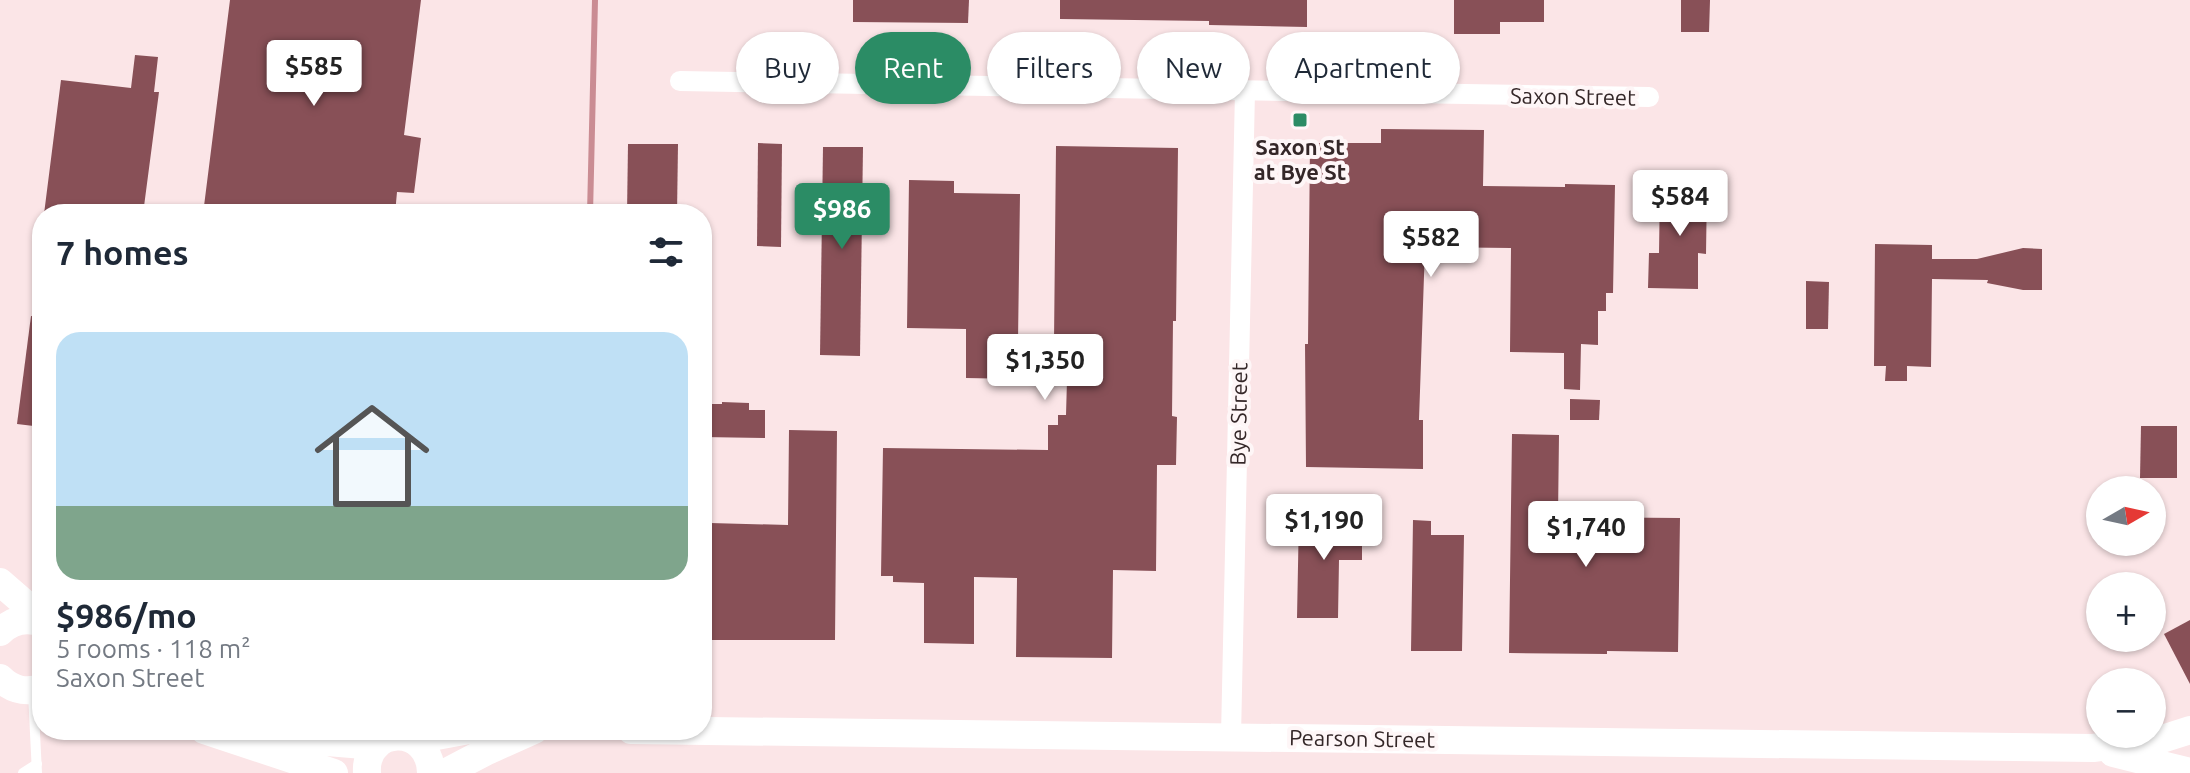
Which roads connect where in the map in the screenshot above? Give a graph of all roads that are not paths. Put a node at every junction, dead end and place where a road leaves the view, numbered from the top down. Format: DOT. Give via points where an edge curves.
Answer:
graph roads {
  1 [pos="680,81"];
  2 [pos="1137,89"];
  3 [pos="1250,91"];
  4 [pos="1649,97"];
  5 [pos="1245,104"];
  6 [pos="0,582"];
  7 [pos="32,613"];
  8 [pos="32,621"];
  9 [pos="0,632"];
  10 [pos="19,688"];
  11 [pos="2190,730"];
  12 [pos="712,731"];
  13 [pos="1231,736"];
  14 [pos="2166,738"];
  15 [pos="234,740"];
  16 [pos="312,740"];
  17 [pos="384,740"];
  18 [pos="415,740"];
  19 [pos="512,740"];
  20 [pos="376,746"];
  21 [pos="2086,748"];
  22 [pos="2093,748"];
  23 [pos="37,768"];
  24 [pos="2190,772"];
  25 [pos="23,773"];
  26 [pos="334,773"];
  27 [pos="367,773"];
  28 [pos="431,773"];
  29 [pos="445,773"];
  1 -- 2 [label="street, Saxon Street"];
  3 -- 4 [label="street, Saxon Street"];
  5 -- 13 [label="street, Bye Street"];
  6 -- 7 [label="main road"];
  8 -- 9 [label="main road" via="19,620"];
  10 -- 23 [label="lane"];
  11 -- 14 [label="main road, Pearson Street"];
  12 -- 13 [label="main road, Pearson Street"];
  13 -- 21 [label="main road, Pearson Street"];
  15 -- 26 [label="main road"];
  16 -- 20 [label="main road"];
  17 -- 20 [label="main road"];
  18 -- 28 [label="main road" via="428,754"];
  19 -- 29 [label="main road"];
  20 -- 27 [label="main road"];
  22 -- 24 [label="main road, Pearson Street"];
  23 -- 25 [label="lane"];
}
